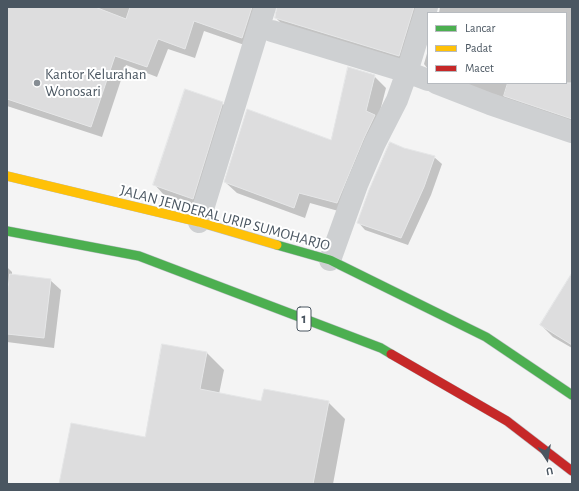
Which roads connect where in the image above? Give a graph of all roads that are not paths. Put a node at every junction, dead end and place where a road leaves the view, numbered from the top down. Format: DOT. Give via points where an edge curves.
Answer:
graph roads {
  1 [pos="265,7"];
  2 [pos="427,7"];
  3 [pos="272,31"];
  4 [pos="407,72"];
  5 [pos="427,80"];
  6 [pos="439,84"];
  7 [pos="572,132"];
  8 [pos="7,176"];
  9 [pos="199,222"];
  10 [pos="7,231"];
  11 [pos="330,260"];
  12 [pos="572,395"];
  13 [pos="572,471"];
  1 -- 9 [label="street"];
  2 -- 4 [label="street"];
  3 -- 4 [label="street"];
  4 -- 5 [label="street"];
  4 -- 11 [label="street" via="397,100 357,185"];
  6 -- 7 [label="street"];
  8 -- 9 [label="highway, JALAN JENDERAL URIP SUMOHARJO"];
  9 -- 11 [label="highway, JALAN JENDERAL URIP SUMOHARJO"];
  10 -- 13 [label="highway, 1" via="139,256 381,348 507,421"];
  11 -- 12 [label="highway, JALAN JENDERAL URIP SUMOHARJO" via="486,337"];
}
